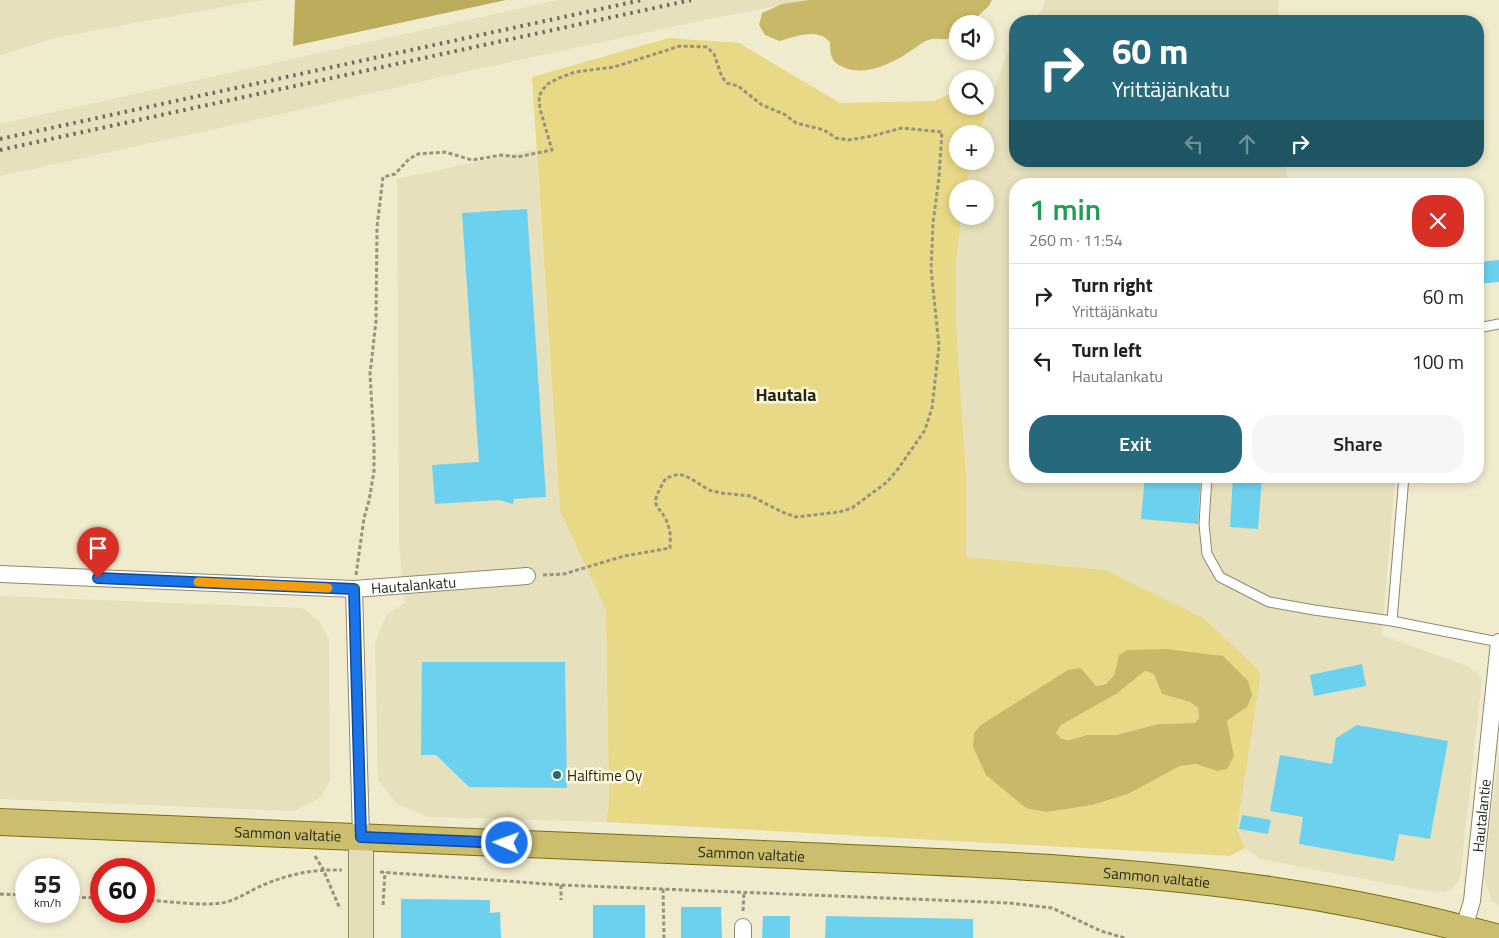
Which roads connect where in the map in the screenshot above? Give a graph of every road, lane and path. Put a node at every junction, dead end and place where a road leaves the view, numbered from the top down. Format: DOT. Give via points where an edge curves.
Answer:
graph roads {
  1 [pos="1499,324"];
  2 [pos="1484,327"];
  3 [pos="1207,483"];
  4 [pos="1403,483"];
  5 [pos="0,574"];
  6 [pos="527,576"];
  7 [pos="354,589"];
  8 [pos="1392,621"];
  9 [pos="1499,642"];
  10 [pos="0,822"];
  11 [pos="361,837"];
  12 [pos="323,869"];
  13 [pos="361,871"];
  14 [pos="561,885"];
  15 [pos="663,889"];
  16 [pos="0,894"];
  17 [pos="15,895"];
  18 [pos="155,900"];
  19 [pos="561,900"];
  20 [pos="341,912"];
  21 [pos="1463,933"];
  22 [pos="361,938"];
  23 [pos="664,938"];
  24 [pos="1125,938"];
  25 [pos="1499,938"];
  1 -- 2 [label="lane"];
  3 -- 8 [label="lane" via="1206,554 1220,577 1269,602"];
  4 -- 8 [label="lane"];
  5 -- 7 [label="street, Hautalankatu"];
  6 -- 7 [label="street, Hautalankatu"];
  6 -- 7 [label="path" via="564,574 624,556 670,548 669,528 656,506 656,494 666,478 679,474 709,490 751,496 796,516 821,515 852,508 887,482 912,450 932,408 938,357 933,222 942,132 902,128 849,140 836,138 824,130 796,124 727,82 714,54 707,47 680,46 614,67 575,72 546,85 539,96 540,109 552,150 517,157 502,155 472,160 445,152 418,154 395,174 383,177 377,228 376,321 370,374 374,471"];
  7 -- 11 [label="street"];
  8 -- 9 [label="lane"];
  9 -- 21 [label="street, Hautalantie" via="1472,901"];
  10 -- 11 [label="main road, Sammon valtatie"];
  11 -- 13 [label="street"];
  11 -- 21 [label="main road, Sammon valtatie" via="1079,870 1277,891 1370,907"];
  12 -- 13 [label="path"];
  12 -- 18 [label="path" via="295,874 221,903"];
  12 -- 20 [label="path"];
  13 -- 14 [label="path"];
  13 -- 22 [label="street"];
  14 -- 15 [label="path"];
  14 -- 19 [label="path"];
  15 -- 23 [label="path"];
  15 -- 24 [label="path" via="1010,903 1052,908"];
  16 -- 17 [label="path"];
  21 -- 25 [label="main road, Sammon valtatie"];
}
